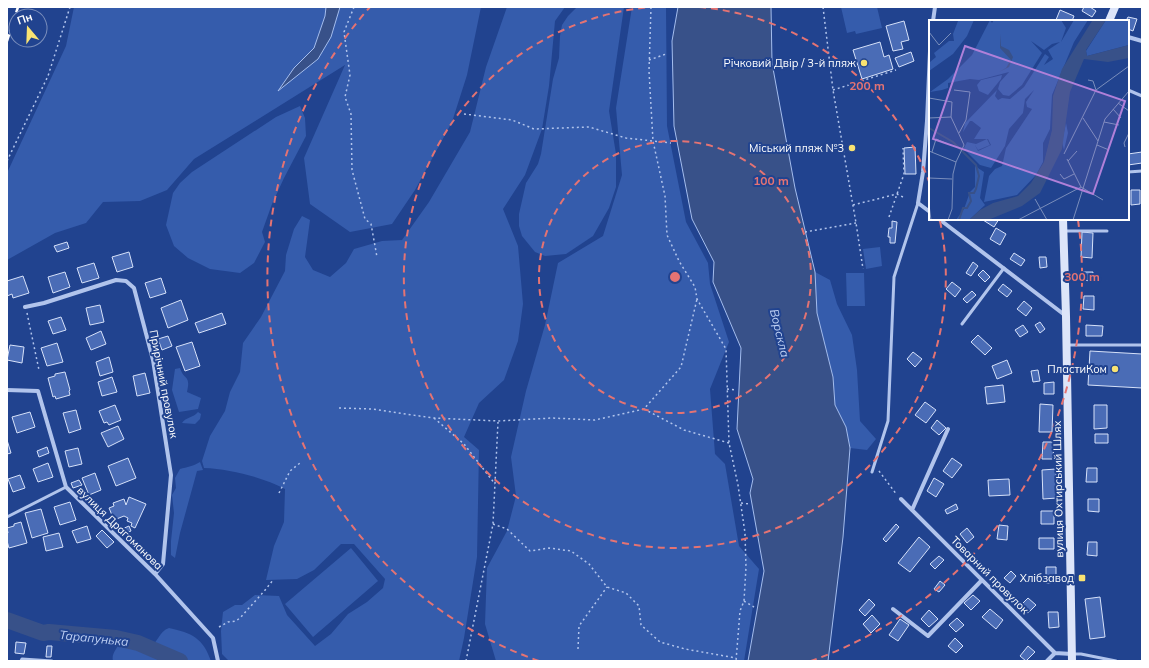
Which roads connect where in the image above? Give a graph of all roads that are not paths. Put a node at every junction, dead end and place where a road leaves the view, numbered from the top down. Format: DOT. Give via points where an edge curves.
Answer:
graph roads {
  1 [pos="935,7"];
  2 [pos="1115,7"];
  3 [pos="933,20"];
  4 [pos="1108,20"];
  5 [pos="1129,37"];
  6 [pos="1142,41"];
  7 [pos="929,71"];
  8 [pos="1129,90"];
  9 [pos="1142,96"];
  10 [pos="1142,171"];
  11 [pos="1129,172"];
  12 [pos="918,203"];
  13 [pos="929,211"];
  14 [pos="940,220"];
  15 [pos="1063,220"];
  16 [pos="1064,231"];
  17 [pos="1107,231"];
  18 [pos="1004,268"];
  19 [pos="25,307"];
  20 [pos="1066,316"];
  21 [pos="962,324"];
  22 [pos="1067,345"];
  23 [pos="1142,345"];
  24 [pos="7,390"];
  25 [pos="948,429"];
  26 [pos="872,472"];
  27 [pos="66,488"];
  28 [pos="900,499"];
  29 [pos="912,510"];
  30 [pos="7,517"];
  31 [pos="155,574"];
  32 [pos="982,580"];
  33 [pos="893,609"];
  34 [pos="1055,653"];
  35 [pos="1072,658"];
  36 [pos="22,661"];
  37 [pos="52,661"];
  38 [pos="218,661"];
  39 [pos="1047,661"];
  40 [pos="1116,661"];
  1 -- 3 [label="street"];
  2 -- 4 [label="main road"];
  5 -- 6 [label="street"];
  7 -- 12 [label="street" via="925,150"];
  8 -- 9 [label="lane"];
  10 -- 11 [label="lane"];
  12 -- 13 [label="street"];
  12 -- 26 [label="lane" via="894,277 888,421"];
  14 -- 18 [label="street"];
  15 -- 16 [label="main road, вулиця Охтирський Шлях"];
  16 -- 17 [label="lane"];
  16 -- 20 [label="main road, вулиця Охтирський Шлях"];
  18 -- 20 [label="street"];
  18 -- 21 [label="lane"];
  19 -- 31 [label="street, Прирічний провулок" via="44,304 116,280 126,280 134,288 153,360 171,475 163,564"];
  20 -- 22 [label="main road, вулиця Охтирський Шлях"];
  22 -- 23 [label="lane"];
  22 -- 35 [label="main road, вулиця Охтирський Шлях"];
  24 -- 27 [label="street, вулиця Драгоманова" via="38,391"];
  25 -- 29 [label="street"];
  27 -- 30 [label="lane"];
  27 -- 31 [label="street, вулиця Драгоманова"];
  28 -- 29 [label="street, Товарний провулок"];
  29 -- 32 [label="street, Товарний провулок"];
  31 -- 38 [label="street, вулиця Драгоманова" via="213,638"];
  32 -- 33 [label="street" via="928,636"];
  32 -- 34 [label="street, Товарний провулок"];
  34 -- 35 [label="street"];
  34 -- 39 [label="street"];
  35 -- 40 [label="lane" via="1081,654"];
  36 -- 37 [label="lane"];
}
